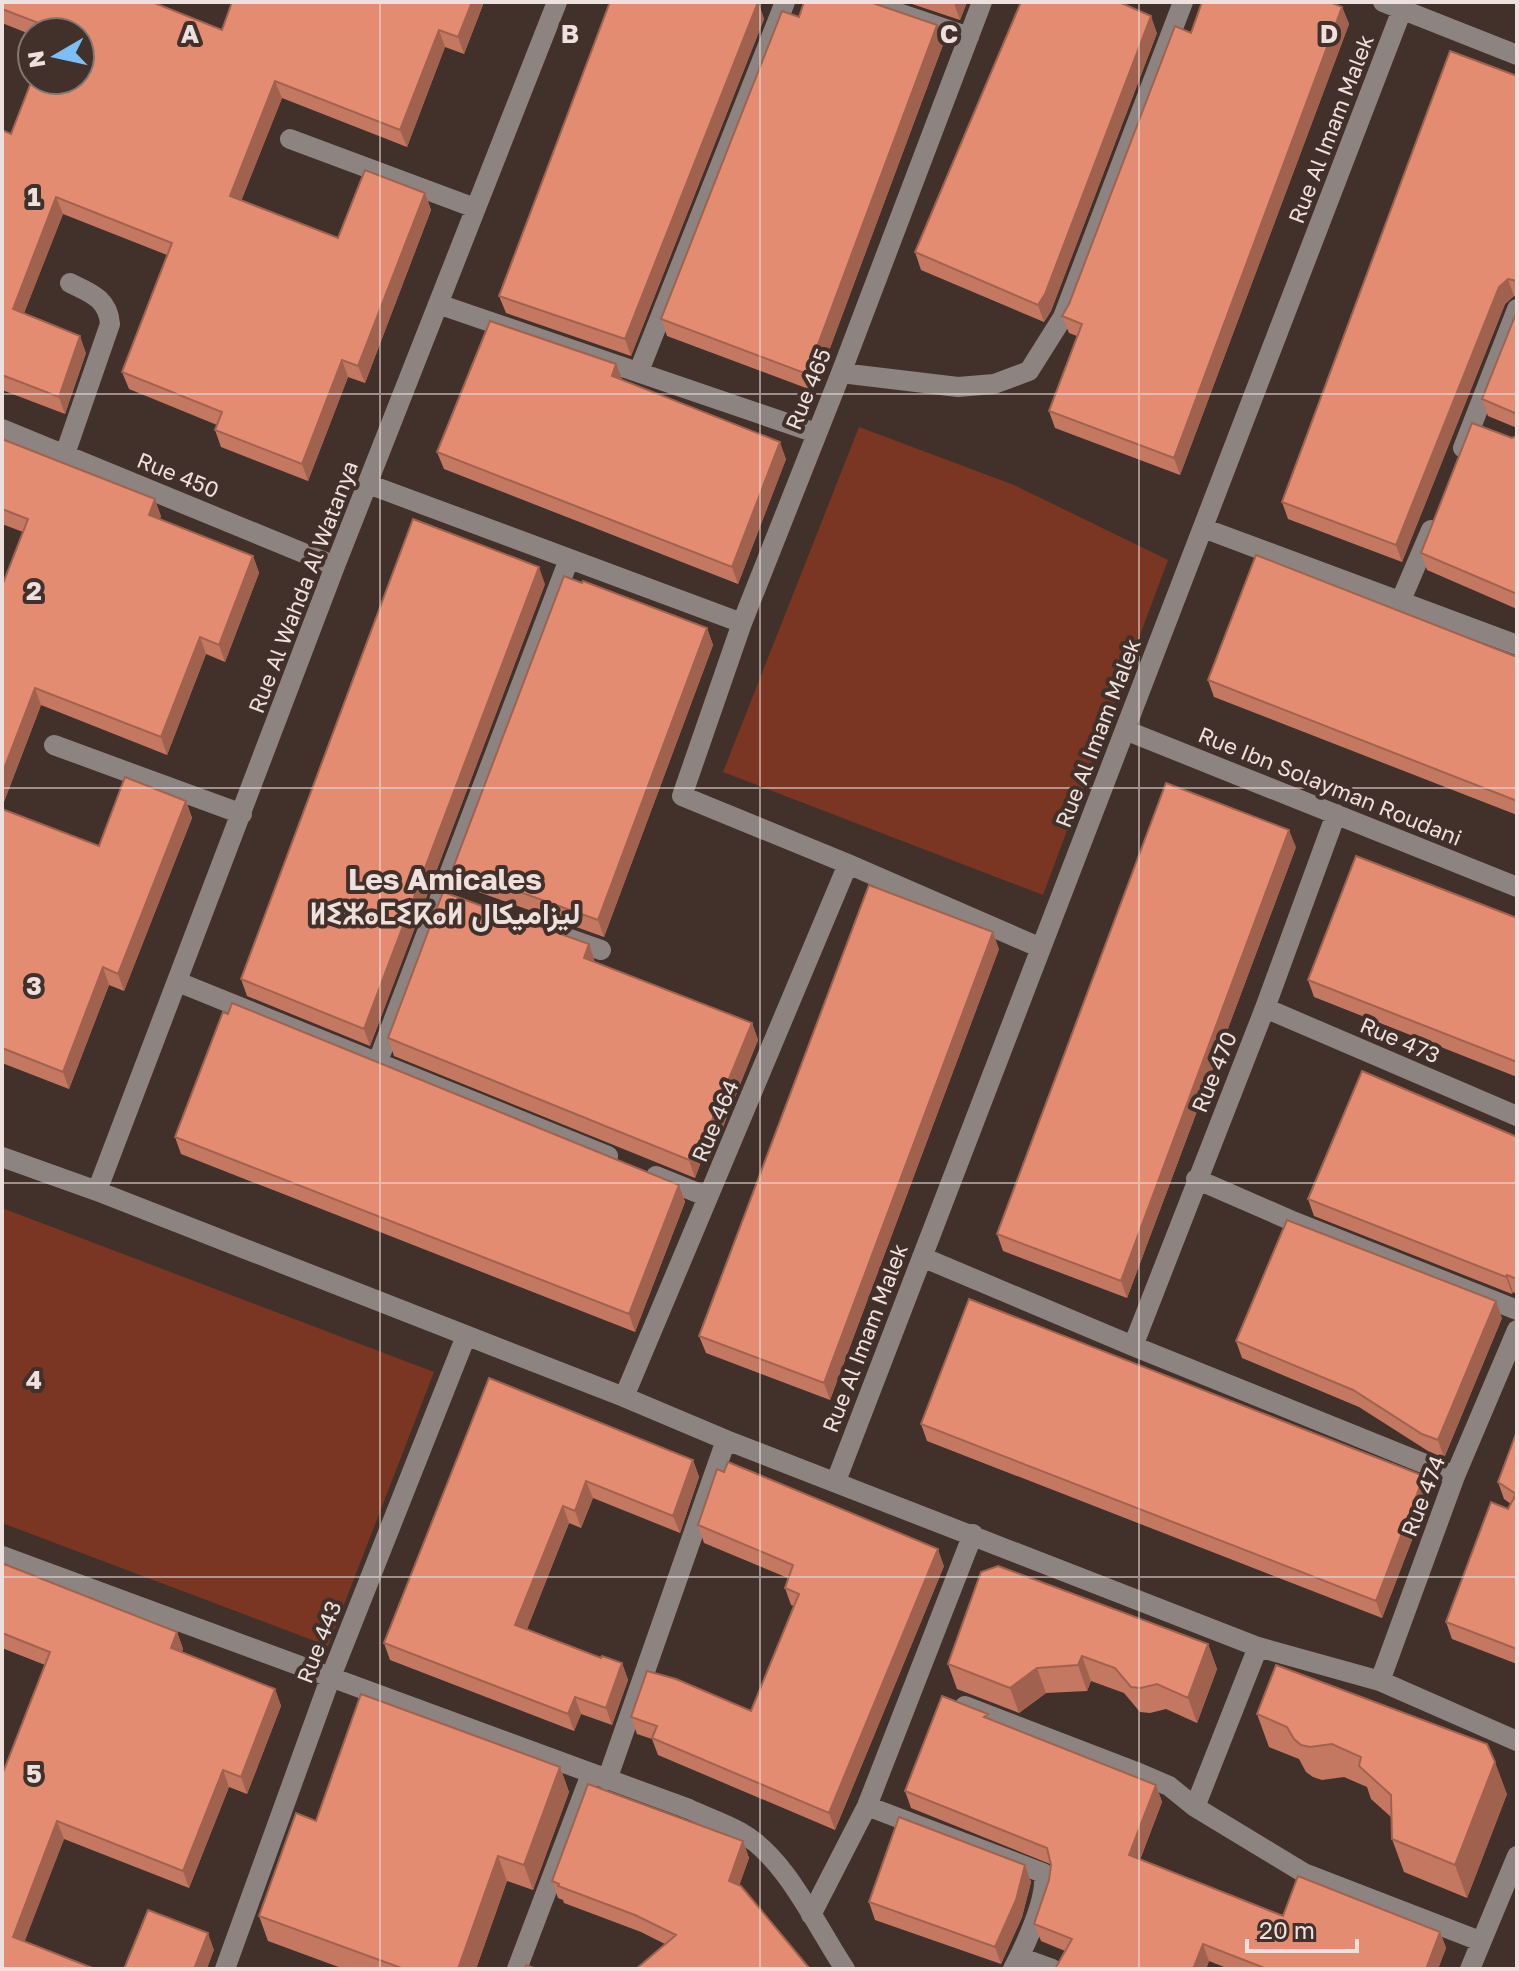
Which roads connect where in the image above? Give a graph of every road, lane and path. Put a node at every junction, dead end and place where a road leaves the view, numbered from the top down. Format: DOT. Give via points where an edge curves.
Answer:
graph roads {
  1 [pos="557,2"];
  2 [pos="785,2"];
  3 [pos="866,2"];
  4 [pos="982,2"];
  5 [pos="1183,2"];
  6 [pos="1397,5"];
  7 [pos="969,37"];
  8 [pos="1517,55"];
  9 [pos="290,139"];
  10 [pos="475,208"];
  11 [pos="70,283"];
  12 [pos="438,304"];
  13 [pos="1517,309"];
  14 [pos="639,371"];
  15 [pos="841,373"];
  16 [pos="2,429"];
  17 [pos="816,433"];
  18 [pos="65,454"];
  19 [pos="1456,466"];
  20 [pos="368,484"];
  21 [pos="1440,508"];
  22 [pos="1203,528"];
  23 [pos="569,559"];
  24 [pos="335,566"];
  25 [pos="1401,600"];
  26 [pos="742,623"];
  27 [pos="1517,645"];
  28 [pos="1125,730"];
  29 [pos="54,745"];
  30 [pos="242,814"];
  31 [pos="1336,814"];
  32 [pos="848,864"];
  33 [pos="1517,887"];
  34 [pos="544,929"];
  35 [pos="1041,948"];
  36 [pos="601,950"];
  37 [pos="178,982"];
  38 [pos="1265,1008"];
  39 [pos="378,1061"];
  40 [pos="1517,1116"];
  41 [pos="2,1157"];
  42 [pos="1196,1179"];
  43 [pos="97,1191"];
  44 [pos="708,1197"];
  45 [pos="922,1257"];
  46 [pos="1517,1310"];
  47 [pos="1517,1330"];
  48 [pos="466,1336"];
  49 [pos="1133,1346"];
  50 [pos="624,1397"];
  51 [pos="726,1440"];
  52 [pos="1455,1476"];
  53 [pos="836,1481"];
  54 [pos="973,1534"];
  55 [pos="2,1556"];
  56 [pos="1258,1647"];
  57 [pos="330,1679"];
  58 [pos="1380,1681"];
  59 [pos="945,1698"];
  60 [pos="1517,1741"];
  61 [pos="599,1777"];
  62 [pos="867,1806"];
  63 [pos="1195,1807"];
  64 [pos="1517,1856"];
  65 [pos="811,1915"];
  66 [pos="1480,1941"];
  67 [pos="1016,1963"];
  68 [pos="225,1969"];
  69 [pos="517,1969"];
  70 [pos="845,1969"];
  71 [pos="1052,1969"];
  72 [pos="1470,1969"];
  1 -- 10 [label="street, Rue Al Wahda Al Watanya"];
  2 -- 14 [label="street"];
  3 -- 7 [label="street"];
  4 -- 7 [label="street, Rue 465"];
  5 -- 15 [label="street" via="1063,317 1029,371 994,384 958,387"];
  6 -- 8 [label="street"];
  6 -- 22 [label="street, Rue Al Imam Malek"];
  7 -- 15 [label="street, Rue 465"];
  9 -- 10 [label="street"];
  10 -- 12 [label="street, Rue Al Wahda Al Watanya"];
  11 -- 18 [label="street" via="105,305 110,324"];
  12 -- 14 [label="street"];
  12 -- 20 [label="street, Rue Al Wahda Al Watanya"];
  13 -- 19 [label="street" via="1480,427"];
  14 -- 17 [label="street"];
  15 -- 17 [label="street, Rue 465"];
  16 -- 18 [label="street, Rue 450"];
  17 -- 26 [label="street, Rue 465"];
  18 -- 24 [label="street, Rue 450"];
  20 -- 23 [label="street"];
  20 -- 24 [label="street, Rue Al Wahda Al Watanya"];
  21 -- 25 [label="street"];
  22 -- 25 [label="street"];
  22 -- 28 [label="street, Rue Al Imam Malek"];
  23 -- 26 [label="street"];
  23 -- 39 [label="street" via="451,895"];
  24 -- 30 [label="street, Rue Al Wahda Al Watanya"];
  25 -- 27 [label="street"];
  26 -- 32 [label="street, Rue 465" via="682,796"];
  28 -- 31 [label="street, Rue Ibn Solayman Roudani"];
  28 -- 35 [label="street, Rue Al Imam Malek"];
  29 -- 30 [label="street"];
  30 -- 37 [label="street, Rue Al Wahda Al Watanya"];
  31 -- 33 [label="street, Rue Ibn Solayman Roudani"];
  31 -- 38 [label="street, Rue 470"];
  32 -- 35 [label="street"];
  32 -- 44 [label="street, Rue 464"];
  34 -- 36 [label="street"];
  35 -- 45 [label="street, Rue Al Imam Malek"];
  37 -- 39 [label="street"];
  37 -- 43 [label="street, Rue Al Wahda Al Watanya"];
  38 -- 40 [label="street, Rue 473"];
  38 -- 42 [label="street, Rue 470"];
  39 -- 44 [label="street"];
  41 -- 43 [label="street"];
  42 -- 46 [label="street"];
  42 -- 49 [label="street, Rue 470"];
  43 -- 48 [label="street"];
  44 -- 50 [label="street, Rue 464"];
  45 -- 49 [label="street"];
  45 -- 53 [label="street, Rue Al Imam Malek"];
  47 -- 52 [label="street, Rue 474"];
  48 -- 50 [label="street"];
  48 -- 57 [label="street, Rue 443"];
  49 -- 52 [label="street"];
  50 -- 51 [label="street"];
  51 -- 53 [label="street"];
  51 -- 61 [label="street"];
  52 -- 58 [label="street, Rue 474"];
  53 -- 54 [label="street"];
  54 -- 56 [label="street"];
  54 -- 62 [label="street"];
  55 -- 57 [label="street"];
  56 -- 58 [label="street"];
  56 -- 63 [label="street"];
  57 -- 61 [label="street"];
  57 -- 68 [label="street, Rue 443"];
  58 -- 60 [label="street"];
  59 -- 63 [label="street" via="1169,1786"];
  61 -- 65 [label="street" via="742,1832 763,1848"];
  61 -- 69 [label="street"];
  62 -- 65 [label="street"];
  62 -- 67 [label="street" via="1043,1873 1046,1882"];
  63 -- 66 [label="street" via="1304,1873"];
  64 -- 66 [label="street"];
  65 -- 70 [label="street"];
  66 -- 72 [label="street"];
  67 -- 71 [label="street"];
}
